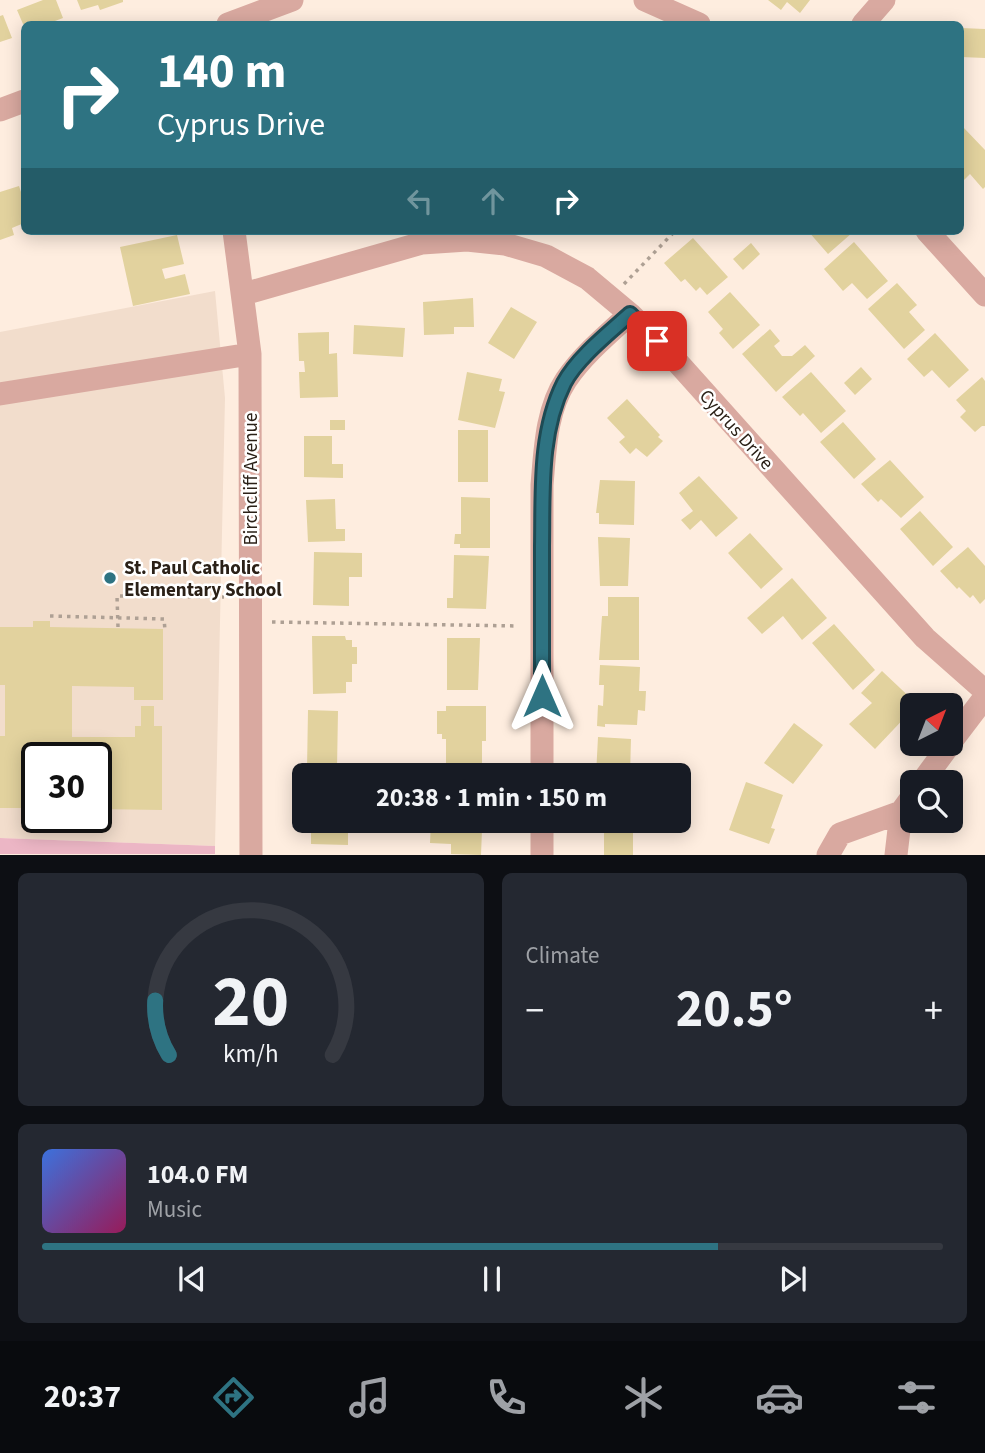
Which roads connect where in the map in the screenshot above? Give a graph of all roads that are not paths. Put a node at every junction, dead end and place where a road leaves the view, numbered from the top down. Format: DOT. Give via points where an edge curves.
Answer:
graph roads {
  1 [pos="292,0"];
  2 [pos="645,0"];
  3 [pos="884,0"];
  4 [pos="236,21"];
  5 [pos="692,21"];
  6 [pos="866,21"];
  7 [pos="21,103"];
  8 [pos="0,110"];
  9 [pos="235,235"];
  10 [pos="931,235"];
  11 [pos="244,294"];
  12 [pos="985,295"];
  13 [pos="630,314"];
  14 [pos="250,354"];
  15 [pos="0,394"];
  16 [pos="985,691"];
  17 [pos="985,697"];
  18 [pos="963,726"];
  19 [pos="542,763"];
  20 [pos="900,808"];
  21 [pos="542,833"];
  22 [pos="900,833"];
  23 [pos="251,855"];
  24 [pos="542,855"];
  25 [pos="828,855"];
  26 [pos="896,855"];
  1 -- 4 [label="street"];
  2 -- 5 [label="street"];
  3 -- 6 [label="street"];
  7 -- 8 [label="street"];
  9 -- 11 [label="street, Birchcliff Avenue"];
  10 -- 12 [label="street"];
  11 -- 13 [label="street, Cyprus Drive" via="422,243 467,240 505,244 546,256 587,278"];
  11 -- 14 [label="street, Birchcliff Avenue"];
  13 -- 16 [label="street, Cyprus Drive" via="925,638"];
  13 -- 19 [label="street" via="565,381 546,442"];
  14 -- 15 [label="street"];
  14 -- 23 [label="street, Birchcliff Avenue"];
  17 -- 18 [label="street"];
  20 -- 25 [label="street" via="840,834"];
  21 -- 24 [label="street"];
  22 -- 26 [label="street"];
}
